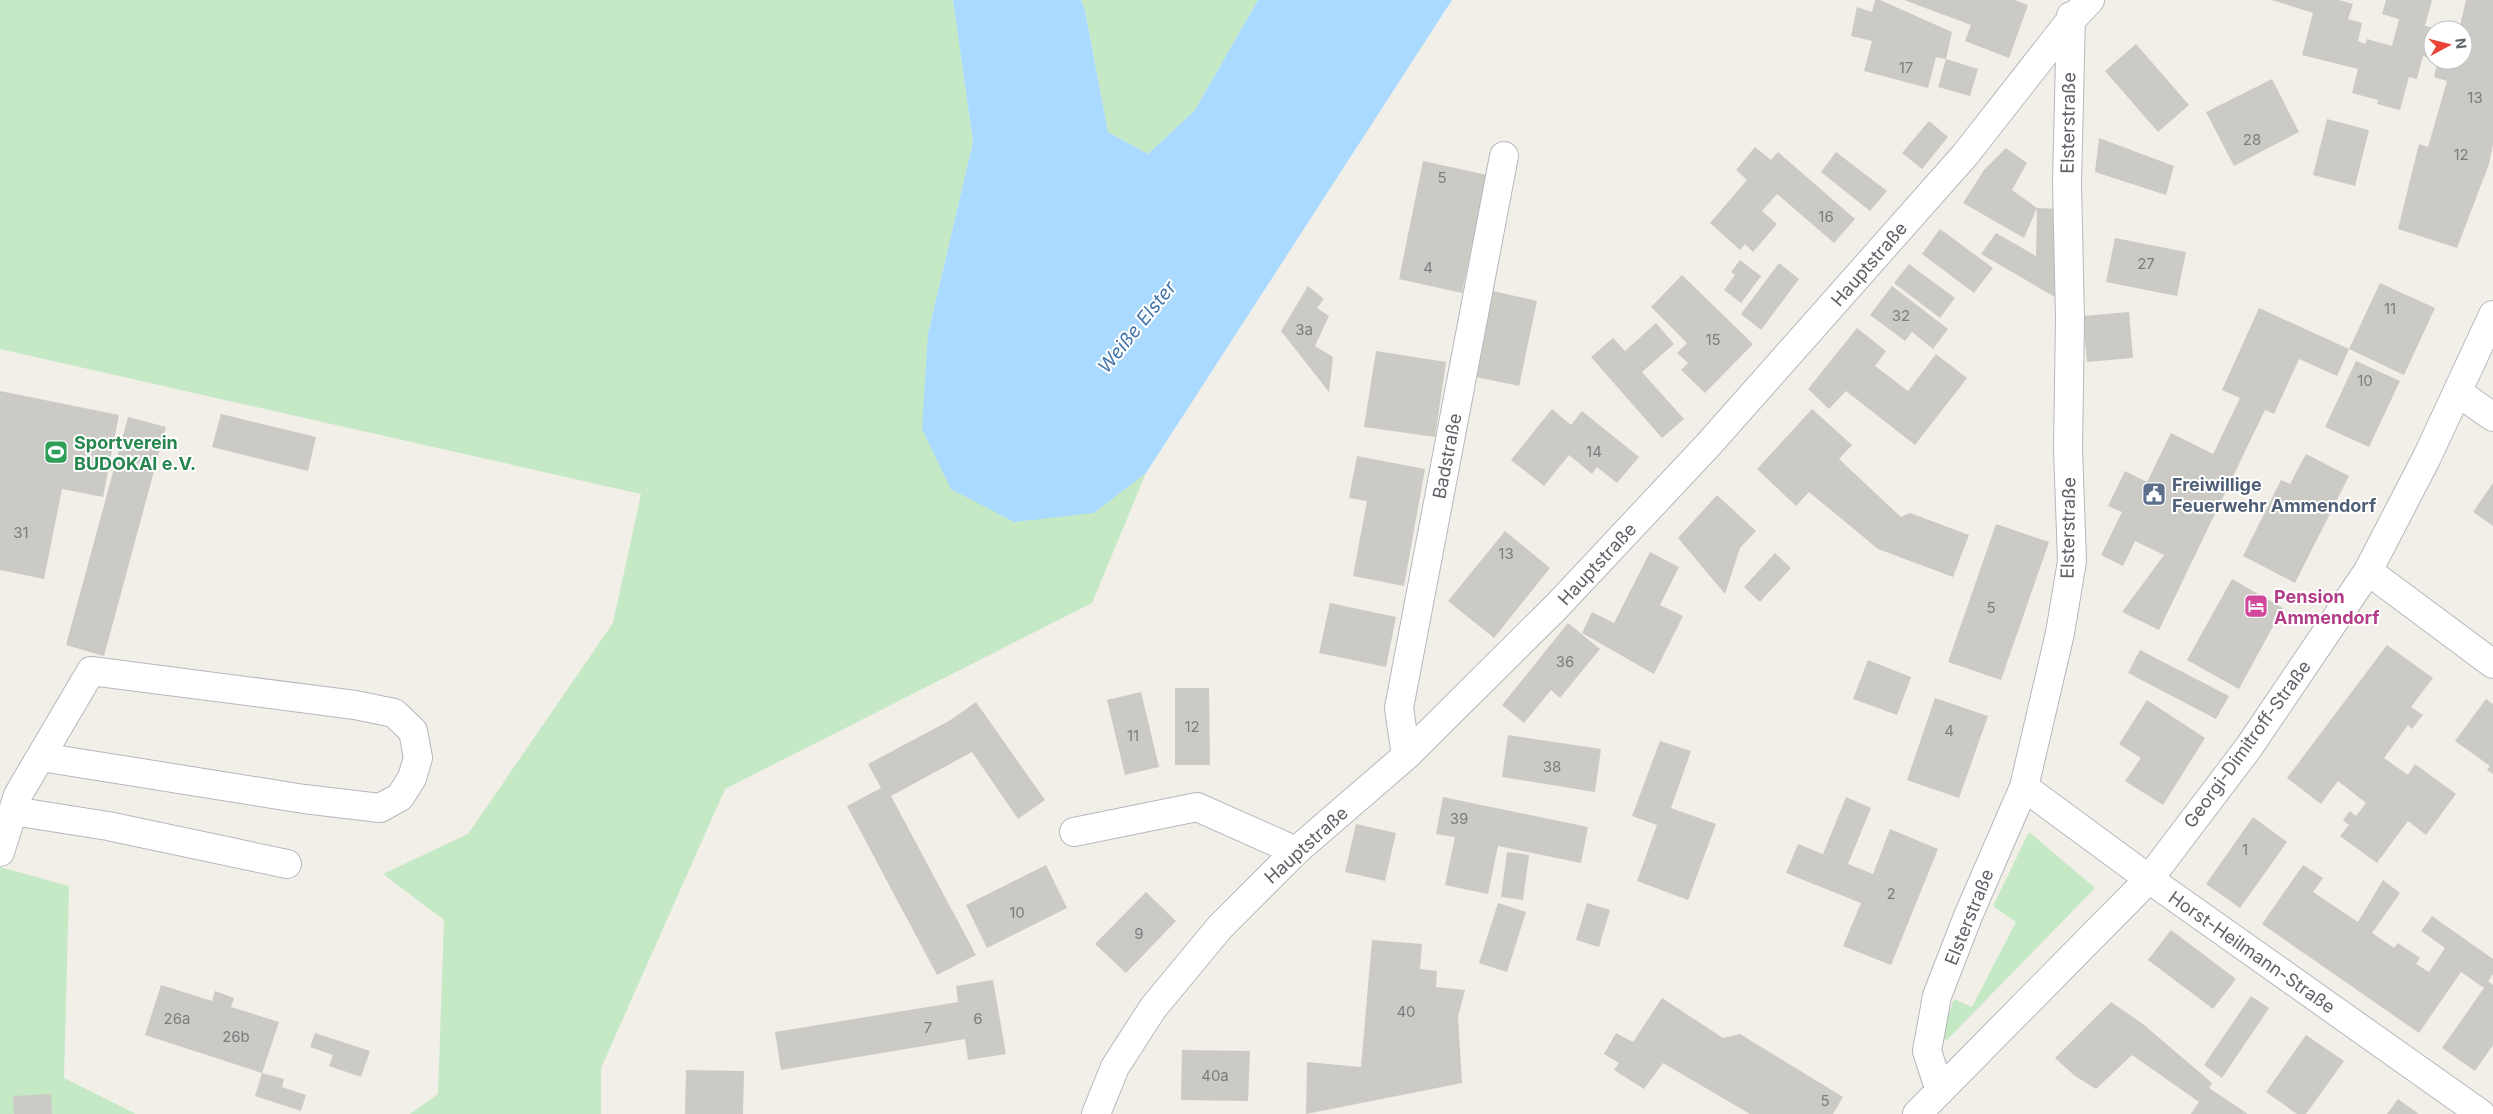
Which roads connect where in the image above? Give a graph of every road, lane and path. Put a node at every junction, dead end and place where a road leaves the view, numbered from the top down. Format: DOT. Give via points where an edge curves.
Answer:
graph roads {
  1 [pos="2090,0"];
  2 [pos="2072,10"];
  3 [pos="1504,156"];
  4 [pos="2493,315"];
  5 [pos="2459,393"];
  6 [pos="2493,417"];
  7 [pos="2368,571"];
  8 [pos="2493,664"];
  9 [pos="1406,756"];
  10 [pos="41,757"];
  11 [pos="2024,787"];
  12 [pos="15,803"];
  13 [pos="1074,832"];
  14 [pos="1296,851"];
  15 [pos="0,852"];
  16 [pos="287,864"];
  17 [pos="2149,879"];
  18 [pos="1940,1091"];
  19 [pos="1096,1114"];
  20 [pos="1917,1114"];
  21 [pos="2481,1114"];
  1 -- 2 [label="street, Hauptstraße"];
  2 -- 9 [label="street, Hauptstraße" via="1966,155 1709,444 1558,605"];
  2 -- 11 [label="street, Elsterstraße" via="2067,183 2068,449 2072,561 2060,633"];
  3 -- 9 [label="street, Badstraße" via="1399,708"];
  4 -- 5 [label="street, Georgi-Dimitroff-Straße"];
  5 -- 6 [label="street"];
  5 -- 7 [label="street, Georgi-Dimitroff-Straße"];
  7 -- 8 [label="street"];
  7 -- 17 [label="street, Georgi-Dimitroff-Straße" via="2249,747"];
  9 -- 14 [label="street, Hauptstraße"];
  10 -- 10 [label="street" via="91,671 355,705 394,713 413,731 418,758 412,778 400,797 380,808"];
  10 -- 12 [label="street"];
  11 -- 17 [label="street, Horst-Heilmann-Straße"];
  11 -- 18 [label="street, Elsterstraße" via="1937,996 1927,1051"];
  12 -- 15 [label="street"];
  12 -- 16 [label="street"];
  13 -- 14 [label="street" via="1197,807"];
  14 -- 19 [label="street, Hauptstraße" via="1220,927 1153,1008 1115,1067"];
  17 -- 18 [label="street, Georgi-Dimitroff-Straße"];
  17 -- 21 [label="street, Horst-Heilmann-Straße"];
  18 -- 20 [label="street, Georgi-Dimitroff-Straße"];
}
